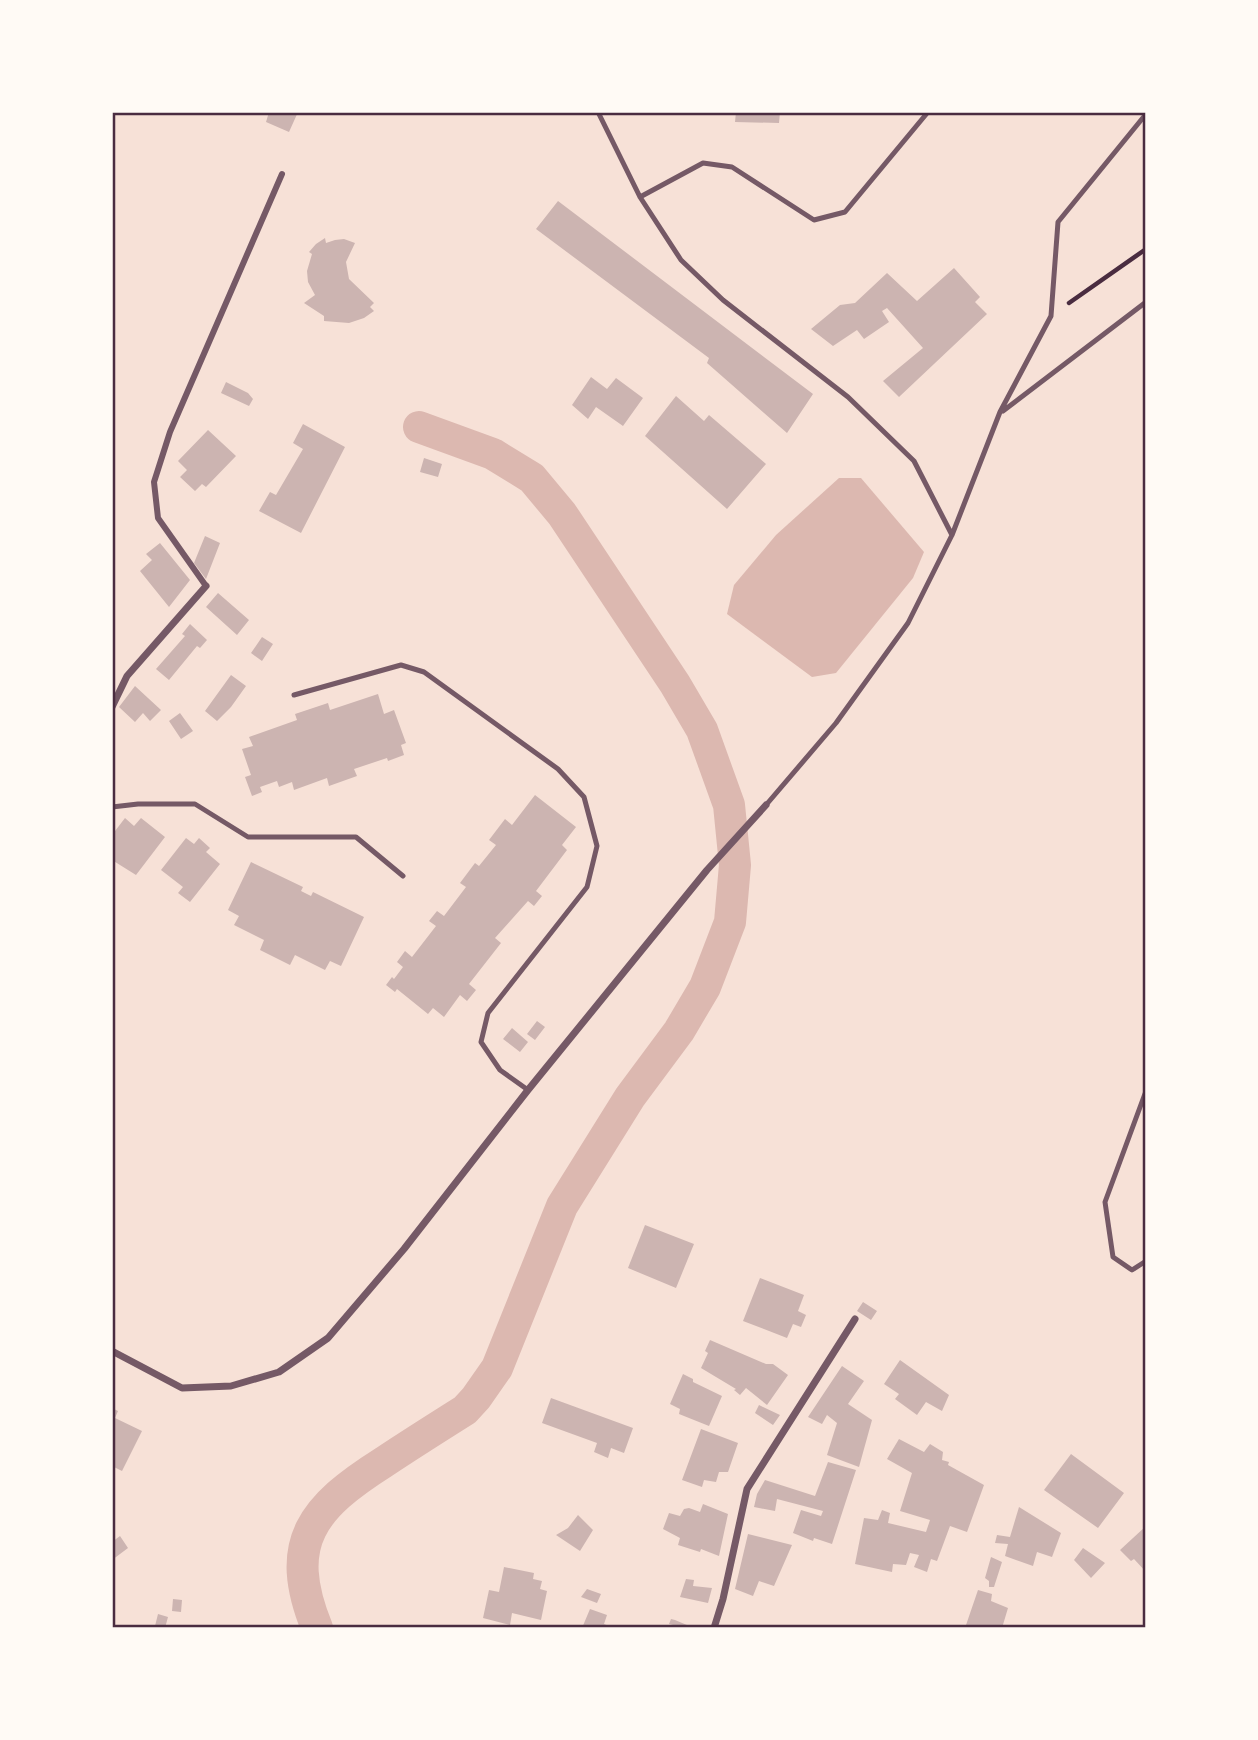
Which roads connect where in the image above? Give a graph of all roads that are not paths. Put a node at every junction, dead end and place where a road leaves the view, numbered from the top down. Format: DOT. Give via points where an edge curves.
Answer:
graph roads {
  1 [pos="598,112"];
  2 [pos="929,112"];
  3 [pos="1146,114"];
  4 [pos="282,174"];
  5 [pos="640,197"];
  6 [pos="1146,302"];
  7 [pos="1000,412"];
  8 [pos="952,535"];
  9 [pos="206,586"];
  10 [pos="294,695"];
  11 [pos="112,707"];
  12 [pos="766,805"];
  13 [pos="112,807"];
  14 [pos="403,876"];
  15 [pos="528,1090"];
  16 [pos="1146,1091"];
  17 [pos="1146,1261"];
  18 [pos="855,1320"];
  19 [pos="112,1351"];
  20 [pos="714,1628"];
  1 -- 5 [label="lane"];
  2 -- 5 [label="lane" via="845,212 814,220 732,167 703,163"];
  3 -- 7 [label="lane" via="1058,222 1051,316"];
  4 -- 9 [label="street" via="170,432 154,482 158,518"];
  5 -- 8 [label="lane" via="681,260 723,300 848,397 914,461"];
  6 -- 7 [label="lane"];
  7 -- 8 [label="lane"];
  8 -- 12 [label="lane" via="908,623 836,723"];
  9 -- 11 [label="street" via="127,676"];
  10 -- 15 [label="lane" via="401,665 424,672 558,769 584,797 597,846 587,887 488,1013 481,1042 500,1070"];
  12 -- 15 [label="street" via="707,870"];
  13 -- 14 [label="lane" via="195,804 248,837 356,837"];
  15 -- 19 [label="street" via="328,1338 279,1372 231,1386 182,1388"];
  16 -- 17 [label="lane" via="1105,1202 1112,1257 1132,1270"];
  18 -- 20 [label="street" via="747,1489"];
}
